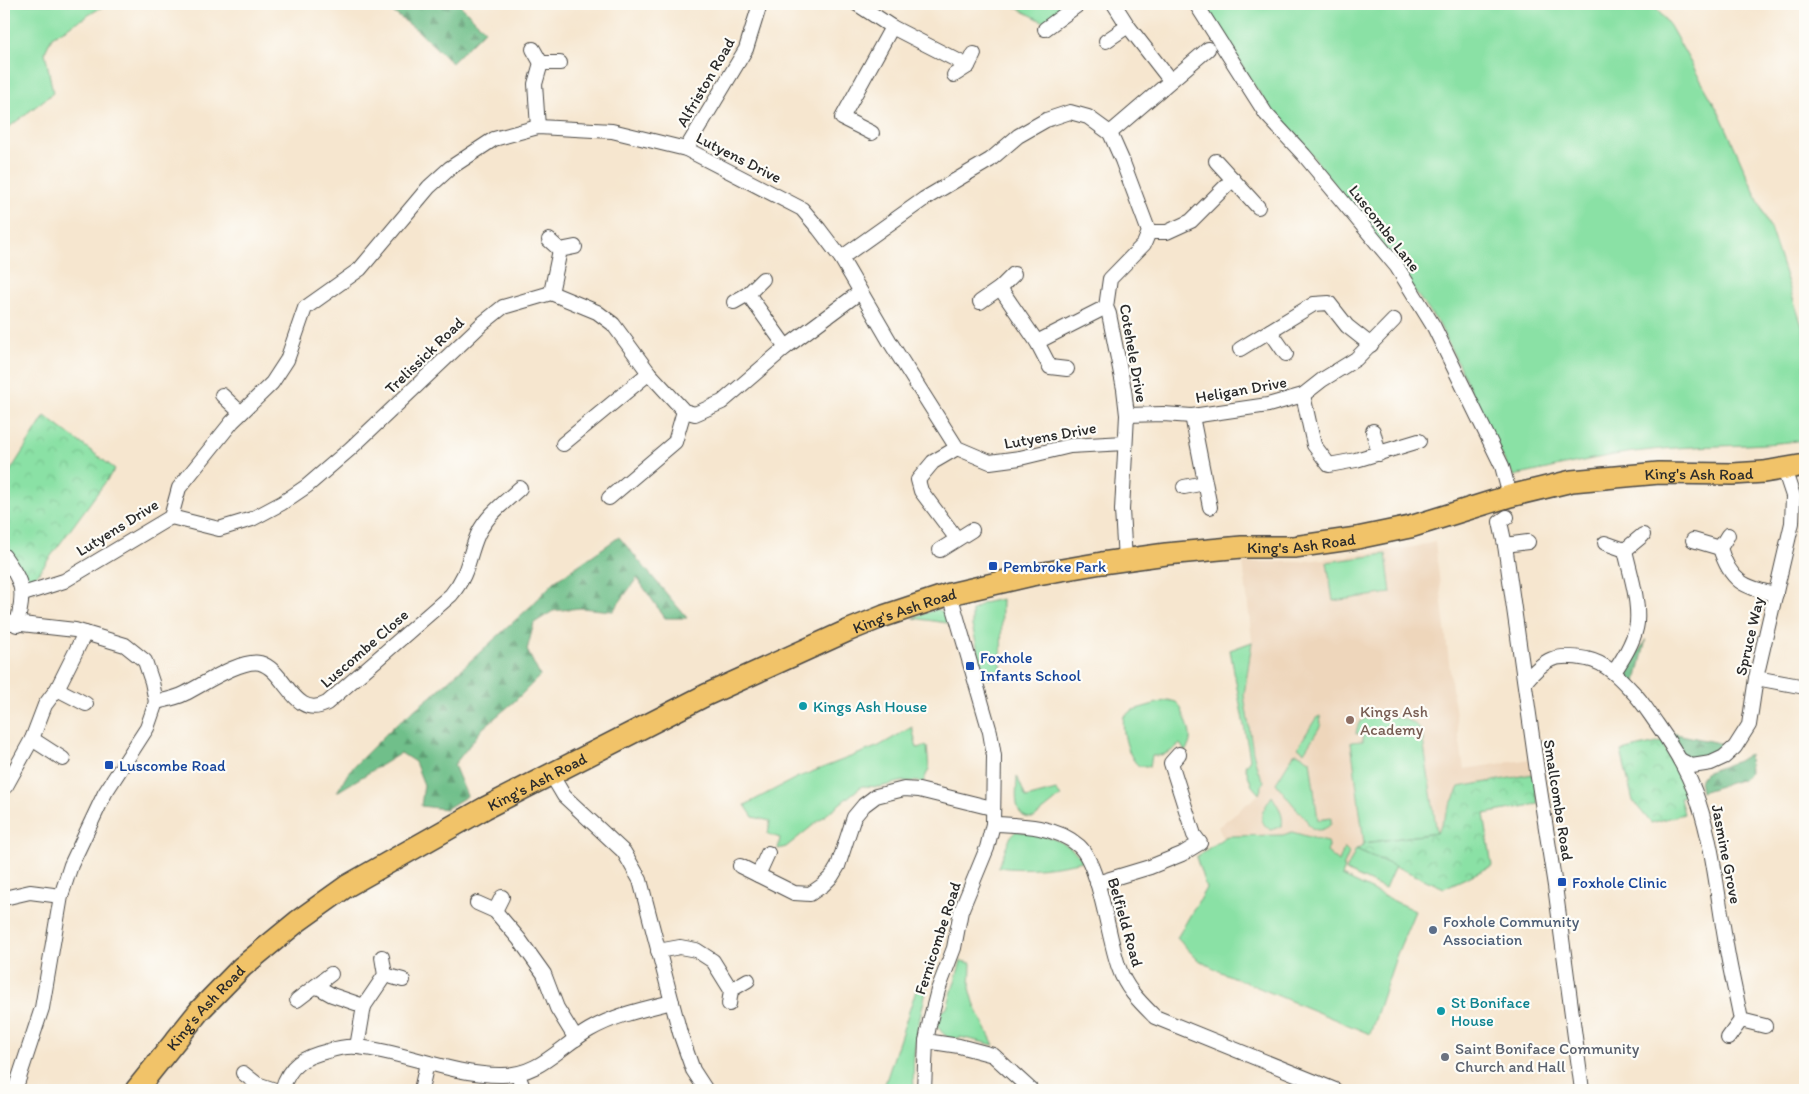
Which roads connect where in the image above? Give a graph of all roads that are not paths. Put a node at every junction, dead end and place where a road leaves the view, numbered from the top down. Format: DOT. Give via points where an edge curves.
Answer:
graph roads {
  1 [pos="759,4"];
  2 [pos="857,4"];
  3 [pos="1079,4"];
  4 [pos="1114,4"];
  5 [pos="1196,4"];
  6 [pos="1128,26"];
  7 [pos="892,27"];
  8 [pos="1045,29"];
  9 [pos="1106,41"];
  10 [pos="533,49"];
  11 [pos="1208,49"];
  12 [pos="560,62"];
  13 [pos="541,63"];
  14 [pos="954,75"];
  15 [pos="1170,80"];
  16 [pos="538,127"];
  17 [pos="872,133"];
  18 [pos="1110,133"];
  19 [pos="686,149"];
  20 [pos="1216,161"];
  21 [pos="1233,179"];
  22 [pos="1258,207"];
  23 [pos="1149,232"];
  24 [pos="549,240"];
  25 [pos="575,247"];
  26 [pos="560,250"];
  27 [pos="841,258"];
  28 [pos="1014,274"];
  29 [pos="763,279"];
  30 [pos="1000,288"];
  31 [pos="860,292"];
  32 [pos="552,293"];
  33 [pos="748,294"];
  34 [pos="734,302"];
  35 [pos="980,302"];
  36 [pos="1106,307"];
  37 [pos="1394,320"];
  38 [pos="1270,331"];
  39 [pos="1037,342"];
  40 [pos="1371,345"];
  41 [pos="786,347"];
  42 [pos="1240,349"];
  43 [pos="1286,354"];
  44 [pos="1066,369"];
  45 [pos="649,373"];
  46 [pos="222,395"];
  47 [pos="1303,395"];
  48 [pos="684,411"];
  49 [pos="241,413"];
  50 [pos="1127,415"];
  51 [pos="1192,416"];
  52 [pos="1372,431"];
  53 [pos="1419,441"];
  54 [pos="1125,443"];
  55 [pos="563,444"];
  56 [pos="957,448"];
  57 [pos="1379,454"];
  58 [pos="1805,465"];
  59 [pos="1784,469"];
  60 [pos="1205,483"];
  61 [pos="1184,487"];
  62 [pos="520,488"];
  63 [pos="1510,496"];
  64 [pos="609,498"];
  65 [pos="1210,507"];
  66 [pos="171,517"];
  67 [pos="1507,517"];
  68 [pos="972,530"];
  69 [pos="1642,534"];
  70 [pos="1728,535"];
  71 [pos="957,540"];
  72 [pos="1693,540"];
  73 [pos="1528,542"];
  74 [pos="1605,543"];
  75 [pos="1505,545"];
  76 [pos="1720,548"];
  77 [pos="940,550"];
  78 [pos="1625,550"];
  79 [pos="4,556"];
  80 [pos="1125,560"];
  81 [pos="23,594"];
  82 [pos="950,594"];
  83 [pos="1776,594"];
  84 [pos="11,624"];
  85 [pos="85,633"];
  86 [pos="1614,672"];
  87 [pos="1756,678"];
  88 [pos="1525,682"];
  89 [pos="1805,687"];
  90 [pos="57,689"];
  91 [pos="156,702"];
  92 [pos="86,704"];
  93 [pos="32,739"];
  94 [pos="63,759"];
  95 [pos="1171,760"];
  96 [pos="1680,760"];
  97 [pos="551,774"];
  98 [pos="6,786"];
  99 [pos="992,808"];
  100 [pos="993,824"];
  101 [pos="768,853"];
  102 [pos="740,866"];
  103 [pos="758,875"];
  104 [pos="1097,883"];
  105 [pos="61,896"];
  106 [pos="502,897"];
  107 [pos="4,898"];
  108 [pos="478,903"];
  109 [pos="495,911"];
  110 [pos="658,951"];
  111 [pos="382,956"];
  112 [pos="332,974"];
  113 [pos="385,975"];
  114 [pos="403,980"];
  115 [pos="748,980"];
  116 [pos="316,986"];
  117 [pos="731,990"];
  118 [pos="297,1000"];
  119 [pos="672,1002"];
  120 [pos="729,1004"];
  121 [pos="364,1006"];
  122 [pos="1741,1020"];
  123 [pos="1766,1026"];
  124 [pos="1728,1038"];
  125 [pos="576,1039"];
  126 [pos="926,1041"];
  127 [pos="357,1047"];
  128 [pos="427,1063"];
  129 [pos="243,1073"];
  130 [pos="518,1075"];
  131 [pos="15,1090"];
  132 [pos="136,1090"];
  133 [pos="275,1090"];
  134 [pos="282,1090"];
  135 [pos="421,1090"];
  136 [pos="524,1090"];
  137 [pos="706,1090"];
  138 [pos="924,1090"];
  139 [pos="1031,1090"];
  140 [pos="1335,1090"];
  141 [pos="1582,1090"];
  1 -- 19 [label="street, Alfriston Road" via="746,49"];
  2 -- 7 [label="street"];
  3 -- 8 [label="street"];
  4 -- 6 [label="street"];
  5 -- 63 [label="street, Luscombe Lane" via="1266,114 1397,267 1439,336 1502,466"];
  6 -- 9 [label="street"];
  6 -- 15 [label="street"];
  7 -- 14 [label="street" via="971,60"];
  7 -- 17 [label="street" via="842,118"];
  10 -- 13 [label="street"];
  11 -- 15 [label="street"];
  12 -- 13 [label="street"];
  13 -- 16 [label="street" via="535,84"];
  15 -- 18 [label="street"];
  16 -- 19 [label="street, Lutyens Drive" via="612,131"];
  16 -- 49 [label="street, Lutyens Drive" via="494,139 450,168 429,187 360,269 305,308 287,360 272,383"];
  18 -- 23 [label="street"];
  18 -- 27 [label="street" via="1088,117 1070,112 1046,120 1018,136 990,160 924,199"];
  19 -- 27 [label="street, Lutyens Drive" via="802,209"];
  20 -- 21 [label="street"];
  21 -- 22 [label="street"];
  21 -- 23 [label="street" via="1191,221 1167,232"];
  23 -- 36 [label="street, Cotehele Drive" via="1144,244 1110,279"];
  24 -- 26 [label="street"];
  25 -- 26 [label="street"];
  26 -- 32 [label="street"];
  27 -- 31 [label="street, Lutyens Drive"];
  28 -- 30 [label="street"];
  29 -- 33 [label="street"];
  30 -- 35 [label="street"];
  30 -- 39 [label="street"];
  31 -- 41 [label="street"];
  31 -- 56 [label="street, Lutyens Drive"];
  32 -- 45 [label="street" via="597,312 613,324"];
  32 -- 66 [label="street, Trelissick Road" via="502,307 350,449 282,503 252,519 220,529"];
  33 -- 34 [label="street"];
  33 -- 41 [label="street"];
  36 -- 39 [label="street"];
  36 -- 50 [label="street, Cotehele Drive" via="1110,314"];
  37 -- 40 [label="street, Heligan Drive"];
  38 -- 40 [label="street" via="1314,304 1328,303"];
  38 -- 42 [label="street"];
  38 -- 43 [label="street"];
  39 -- 44 [label="street" via="1050,367"];
  40 -- 47 [label="street, Heligan Drive"];
  41 -- 48 [label="street" via="722,402 695,414"];
  45 -- 48 [label="street"];
  45 -- 55 [label="street"];
  46 -- 49 [label="street"];
  47 -- 51 [label="street, Heligan Drive" via="1268,405"];
  47 -- 57 [label="street" via="1314,445 1329,466"];
  48 -- 64 [label="street" via="675,442"];
  49 -- 66 [label="street, Lutyens Drive" via="179,488"];
  50 -- 51 [label="street, Heligan Drive"];
  50 -- 54 [label="street, Cotehele Drive"];
  51 -- 60 [label="street"];
  52 -- 57 [label="street"];
  53 -- 57 [label="street"];
  54 -- 56 [label="street, Lutyens Drive" via="1070,446 990,462"];
  54 -- 80 [label="street, Cotehele Drive" via="1122,510"];
  56 -- 71 [label="street" via="933,462 918,480 921,491"];
  58 -- 59 [label="highway, King's Ash Road"];
  59 -- 63 [label="highway, King's Ash Road" via="1733,474 1659,473 1607,477 1572,481"];
  59 -- 83 [label="street, Spruce Way" via="1793,496 1792,523"];
  60 -- 61 [label="street"];
  60 -- 65 [label="street"];
  62 -- 91 [label="street, Luscombe Close" via="486,520 461,584 327,703 318,708 310,707 301,702 270,668 252,663 237,667 185,694"];
  63 -- 80 [label="highway, King's Ash Road" via="1435,520 1357,538 1294,547 1242,547"];
  66 -- 81 [label="street, Lutyens Drive" via="64,581"];
  67 -- 75 [label="street, Smallcombe Road" via="1500,522"];
  68 -- 71 [label="street"];
  69 -- 78 [label="street"];
  70 -- 76 [label="street"];
  71 -- 77 [label="street"];
  72 -- 76 [label="street"];
  73 -- 75 [label="street"];
  74 -- 78 [label="street"];
  75 -- 88 [label="street, Smallcombe Road"];
  76 -- 83 [label="street" via="1724,561 1743,585"];
  78 -- 86 [label="street" via="1637,605 1637,625"];
  79 -- 81 [label="street" via="16,574"];
  80 -- 82 [label="highway, King's Ash Road" via="1032,575"];
  81 -- 84 [label="street"];
  82 -- 97 [label="highway, King's Ash Road" via="847,631 706,695"];
  82 -- 99 [label="street, Fernicombe Road" via="990,732 994,759"];
  83 -- 87 [label="street, Spruce Way"];
  84 -- 85 [label="street"];
  85 -- 90 [label="street"];
  85 -- 91 [label="street" via="126,645 145,661"];
  86 -- 88 [label="street, Jasmine Grove" via="1594,661 1569,656 1550,659"];
  86 -- 96 [label="street, Jasmine Grove" via="1642,702"];
  87 -- 89 [label="street"];
  87 -- 96 [label="street, Spruce Way" via="1749,725 1735,747 1711,763 1692,766"];
  88 -- 141 [label="street, Smallcombe Road"];
  90 -- 92 [label="street"];
  90 -- 93 [label="street" via="45,705"];
  91 -- 105 [label="street" via="147,728 105,793 71,865"];
  93 -- 94 [label="street"];
  93 -- 98 [label="street"];
  95 -- 104 [label="street" via="1194,834 1200,842 1150,868"];
  96 -- 122 [label="street, Jasmine Grove" via="1697,798 1710,844"];
  97 -- 110 [label="street" via="564,796 624,852 640,880"];
  97 -- 132 [label="highway, King's Ash Road" via="412,848 347,886 298,920 242,967 206,1004"];
  99 -- 100 [label="street, Fernicombe Road"];
  99 -- 103 [label="street" via="918,790 889,791 876,796 854,816 838,866 827,881 810,894 794,892"];
  100 -- 104 [label="street, Belfield Road" via="1027,825 1068,838 1089,858"];
  100 -- 126 [label="street, Fernicombe Road" via="987,848 961,911 954,948 937,994"];
  101 -- 103 [label="street"];
  102 -- 103 [label="street"];
  104 -- 140 [label="street, Belfield Road" via="1119,968 1136,999 1155,1016"];
  105 -- 107 [label="street" via="30,892"];
  105 -- 131 [label="street" via="42,1008"];
  106 -- 109 [label="street"];
  108 -- 109 [label="street"];
  109 -- 125 [label="street" via="544,974 557,1008"];
  110 -- 117 [label="street" via="680,946 696,950 713,961"];
  110 -- 119 [label="street"];
  111 -- 113 [label="street"];
  112 -- 116 [label="street"];
  113 -- 114 [label="street"];
  113 -- 121 [label="street"];
  115 -- 117 [label="street"];
  116 -- 118 [label="street"];
  116 -- 121 [label="street"];
  117 -- 120 [label="street"];
  119 -- 125 [label="street" via="622,1015"];
  119 -- 137 [label="street" via="693,1070"];
  121 -- 127 [label="street"];
  122 -- 123 [label="street"];
  122 -- 124 [label="street"];
  125 -- 130 [label="street" via="544,1063"];
  126 -- 138 [label="street, Fernicombe Road"];
  126 -- 139 [label="street" via="993,1055"];
  127 -- 128 [label="street"];
  127 -- 134 [label="street" via="304,1058 285,1078"];
  128 -- 130 [label="street" via="498,1076"];
  128 -- 135 [label="street"];
  129 -- 133 [label="street" via="257,1084"];
  130 -- 136 [label="street"];
}
